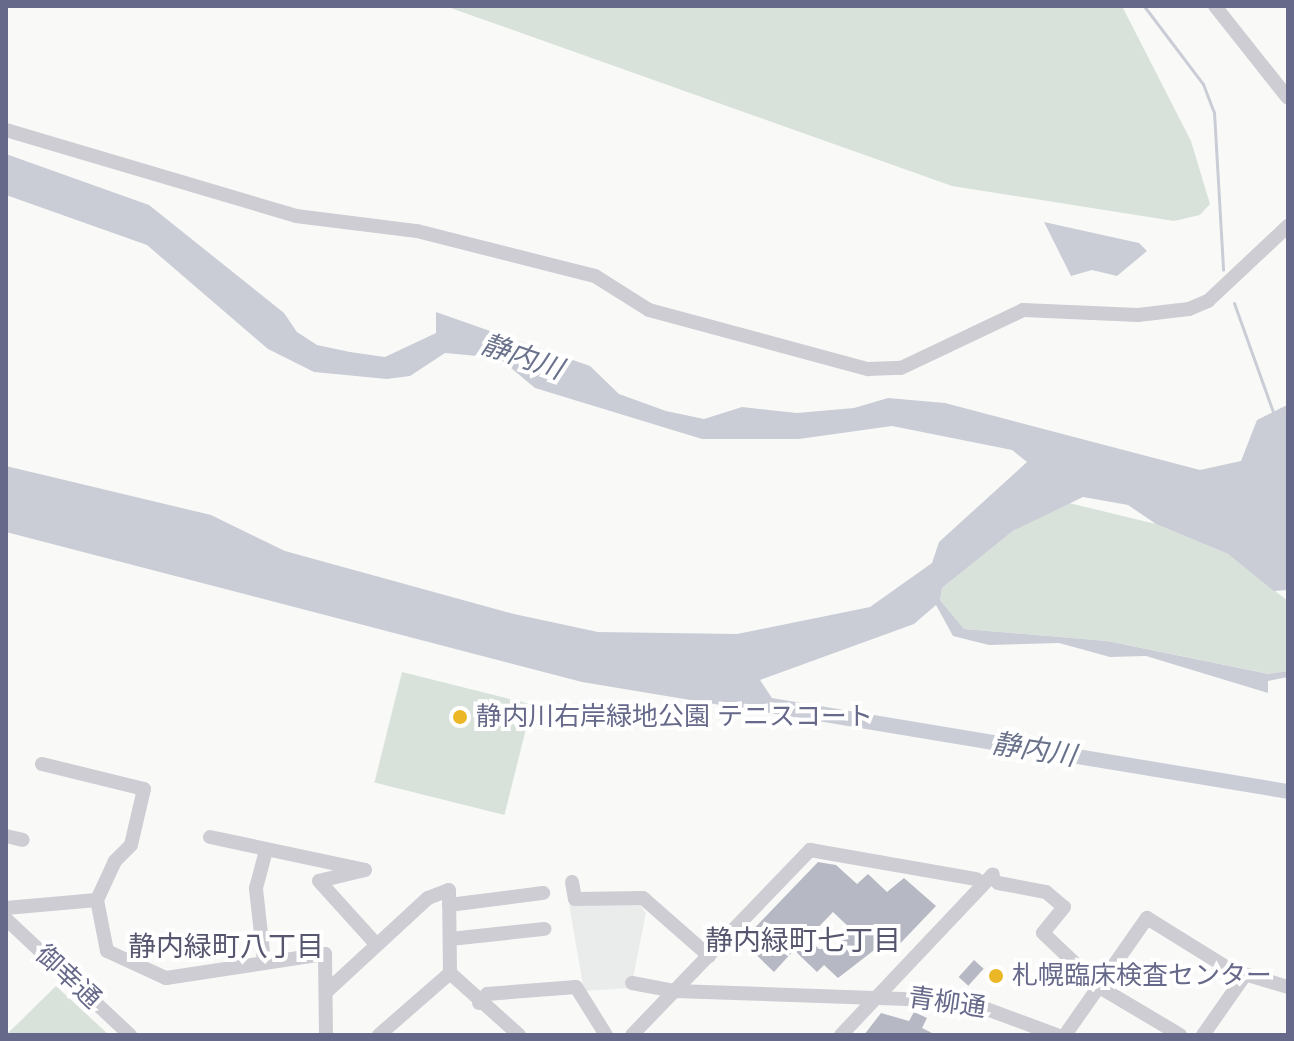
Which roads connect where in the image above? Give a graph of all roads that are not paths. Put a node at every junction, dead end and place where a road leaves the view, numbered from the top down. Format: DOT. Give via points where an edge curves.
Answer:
graph roads {
  1 [pos="1215,6"];
  2 [pos="1288,97"];
  3 [pos="6,130"];
  4 [pos="1288,226"];
  5 [pos="42,764"];
  6 [pos="6,836"];
  7 [pos="210,837"];
  8 [pos="23,840"];
  9 [pos="266,851"];
  10 [pos="976,879"];
  11 [pos="572,882"];
  12 [pos="543,893"];
  13 [pos="97,900"];
  14 [pos="449,905"];
  15 [pos="6,908"];
  16 [pos="6,919"];
  17 [pos="544,929"];
  18 [pos="450,939"];
  19 [pos="376,944"];
  20 [pos="709,956"];
  21 [pos="264,961"];
  22 [pos="450,973"];
  23 [pos="1245,975"];
  24 [pos="632,983"];
  25 [pos="1288,987"];
  26 [pos="1101,988"];
  27 [pos="675,991"];
  28 [pos="326,992"];
  29 [pos="879,994"];
  30 [pos="479,1003"];
  31 [pos="130,1035"];
  32 [pos="326,1035"];
  33 [pos="379,1035"];
  34 [pos="519,1035"];
  35 [pos="606,1035"];
  36 [pos="632,1035"];
  37 [pos="841,1035"];
  38 [pos="1057,1035"];
  39 [pos="1065,1035"];
  40 [pos="1180,1035"];
  41 [pos="1203,1035"];
  1 -- 2 [label="street"];
  3 -- 4 [label="street" via="296,216 417,231 595,276 649,310 868,369 901,368 1023,310 1138,315 1189,309 1208,301"];
  5 -- 13 [label="street" via="144,789 131,845 115,861"];
  6 -- 8 [label="street"];
  7 -- 9 [label="street"];
  9 -- 19 [label="street" via="365,870 319,881"];
  9 -- 21 [label="street" via="256,888"];
  10 -- 20 [label="street" via="810,850"];
  11 -- 20 [label="street" via="575,899 643,898"];
  12 -- 14 [label="street"];
  13 -- 15 [label="street"];
  13 -- 21 [label="street" via="107,951 166,978"];
  14 -- 18 [label="street"];
  14 -- 19 [label="street" via="449,890 428,898"];
  16 -- 31 [label="street, 御幸通"];
  17 -- 18 [label="street"];
  18 -- 22 [label="street"];
  19 -- 28 [label="street"];
  20 -- 27 [label="street"];
  21 -- 28 [label="street" via="325,954"];
  22 -- 30 [label="street"];
  22 -- 33 [label="street"];
  23 -- 25 [label="street"];
  23 -- 26 [label="street" via="1147,918"];
  23 -- 41 [label="street"];
  24 -- 27 [label="street, 青柳通"];
  26 -- 29 [label="street" via="1043,933 1064,907 1046,892 996,879"];
  26 -- 39 [label="street"];
  26 -- 40 [label="street"];
  27 -- 29 [label="street, 青柳通"];
  27 -- 36 [label="street"];
  28 -- 32 [label="street"];
  29 -- 37 [label="street"];
  29 -- 38 [label="street, 青柳通" via="965,1001"];
  30 -- 34 [label="street"];
  30 -- 35 [label="street" via="487,994 576,987"];
}
